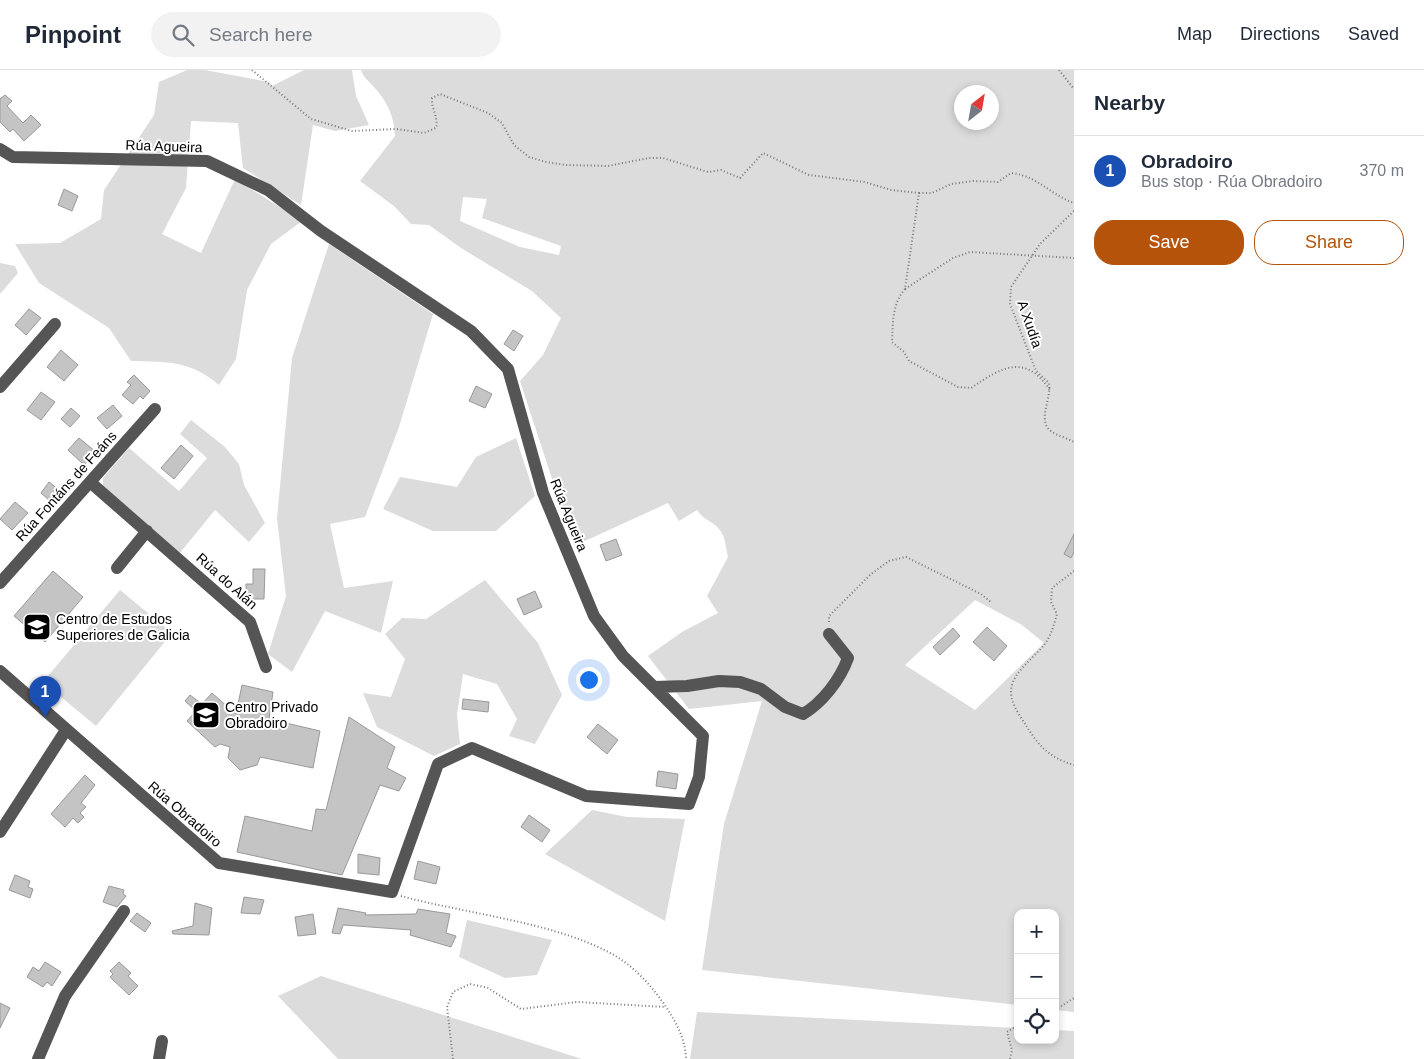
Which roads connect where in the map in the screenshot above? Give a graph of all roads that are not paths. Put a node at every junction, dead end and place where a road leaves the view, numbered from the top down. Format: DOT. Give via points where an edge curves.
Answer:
graph roads {
  1 [pos="0,149"];
  2 [pos="55,324"];
  3 [pos="0,388"];
  4 [pos="155,409"];
  5 [pos="90,482"];
  6 [pos="147,531"];
  7 [pos="117,568"];
  8 [pos="0,583"];
  9 [pos="829,634"];
  10 [pos="266,667"];
  11 [pos="0,671"];
  12 [pos="654,687"];
  13 [pos="66,730"];
  14 [pos="0,832"];
  15 [pos="392,892"];
  16 [pos="124,911"];
  17 [pos="162,1041"];
  18 [pos="38,1059"];
  19 [pos="159,1059"];
  1 -- 12 [label="street, Rúa Agueira" via="13,158 207,161 268,190 321,231 471,331 508,369 543,494 594,616 623,656"];
  2 -- 3 [label="street"];
  4 -- 5 [label="street, Rúa Fontáns de Feáns"];
  5 -- 6 [label="street, Rúa do Alán"];
  5 -- 8 [label="street, Rúa Fontáns de Feáns"];
  6 -- 7 [label="street"];
  6 -- 10 [label="street, Rúa do Alán" via="250,622"];
  9 -- 12 [label="street" via="848,658 844,669 816,706 803,714 785,707 761,689 740,682"];
  11 -- 13 [label="street, Rúa Obradoiro"];
  12 -- 15 [label="street, Rúa Agueira" via="703,736 699,777 690,804 586,796 472,748 438,764"];
  13 -- 14 [label="street"];
  13 -- 15 [label="street, Rúa Obradoiro" via="218,863"];
  16 -- 18 [label="street" via="65,996"];
  17 -- 19 [label="street"];
}
